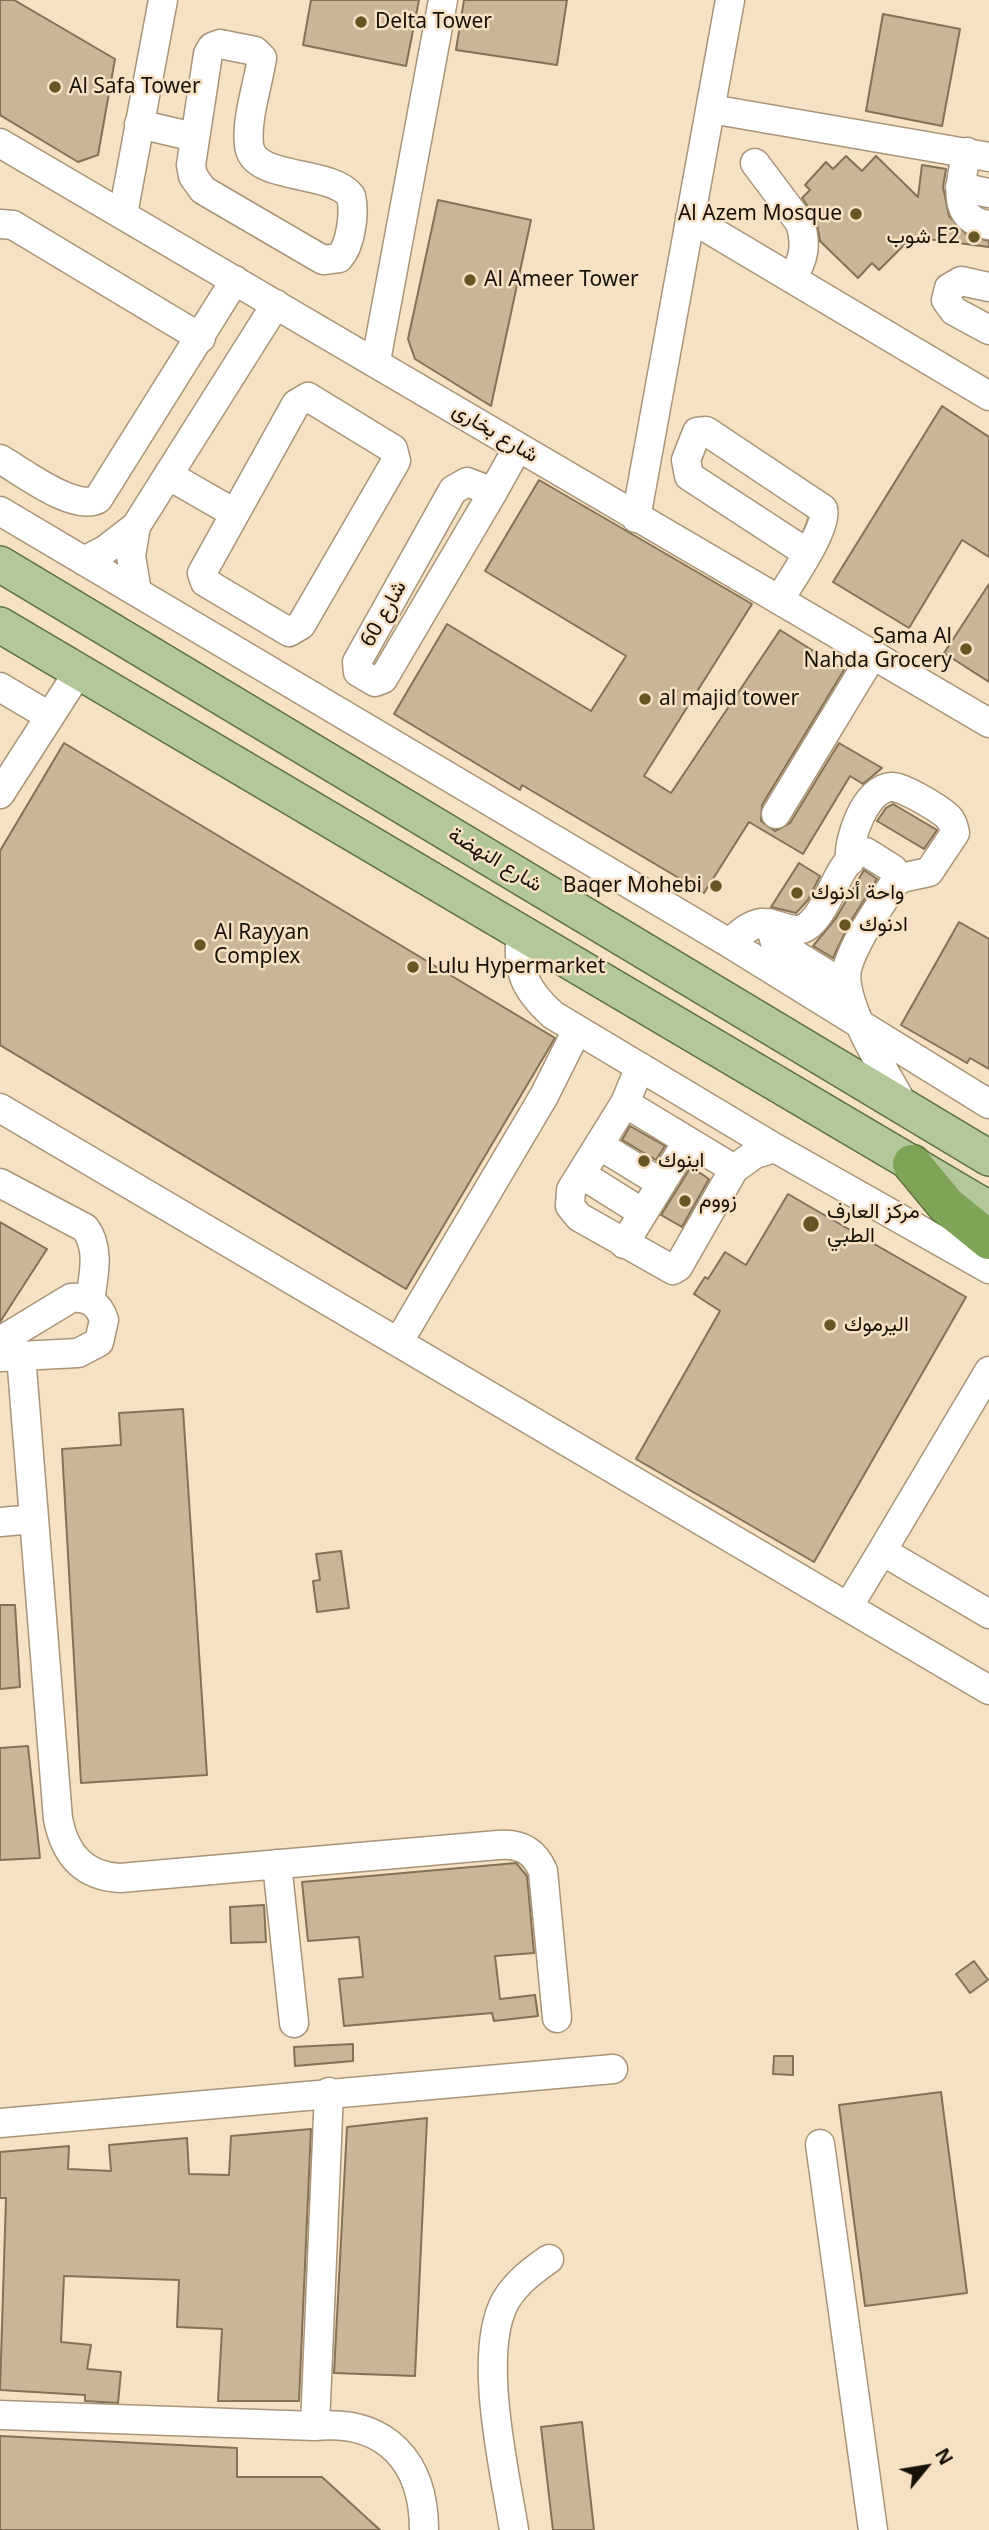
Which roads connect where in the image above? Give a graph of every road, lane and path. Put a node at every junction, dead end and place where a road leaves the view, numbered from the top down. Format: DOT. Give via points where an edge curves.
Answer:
graph roads {
  1 [pos="163,0"];
  2 [pos="443,0"];
  3 [pos="730,0"];
  4 [pos="710,109"];
  5 [pos="139,124"];
  6 [pos="194,136"];
  7 [pos="0,143"];
  8 [pos="978,154"];
  9 [pos="755,163"];
  10 [pos="960,187"];
  11 [pos="989,193"];
  12 [pos="123,214"];
  13 [pos="691,218"];
  14 [pos="0,224"];
  15 [pos="989,225"];
  16 [pos="792,278"];
  17 [pos="235,280"];
  18 [pos="989,287"];
  19 [pos="276,304"];
  20 [pos="989,330"];
  21 [pos="201,338"];
  22 [pos="376,361"];
  23 [pos="989,396"];
  24 [pos="518,447"];
  25 [pos="0,459"];
  26 [pos="168,475"];
  27 [pos="493,492"];
  28 [pos="0,511"];
  29 [pos="234,513"];
  30 [pos="636,519"];
  31 [pos="136,526"];
  32 [pos="807,553"];
  33 [pos="84,561"];
  34 [pos="0,564"];
  35 [pos="137,592"];
  36 [pos="779,600"];
  37 [pos="0,625"];
  38 [pos="873,654"];
  39 [pos="79,671"];
  40 [pos="0,687"];
  41 [pos="49,716"];
  42 [pos="989,723"];
  43 [pos="0,793"];
  44 [pos="776,814"];
  45 [pos="850,861"];
  46 [pos="894,884"];
  47 [pos="769,923"];
  48 [pos="520,932"];
  49 [pos="729,943"];
  50 [pos="846,986"];
  51 [pos="863,1028"];
  52 [pos="577,1030"];
  53 [pos="640,1067"];
  54 [pos="902,1103"];
  55 [pos="989,1104"];
  56 [pos="0,1108"];
  57 [pos="621,1109"];
  58 [pos="599,1145"];
  59 [pos="683,1147"];
  60 [pos="775,1149"];
  61 [pos="989,1158"];
  62 [pos="912,1164"];
  63 [pos="734,1170"];
  64 [pos="581,1174"];
  65 [pos="0,1183"];
  66 [pos="662,1183"];
  67 [pos="989,1209"];
  68 [pos="643,1213"];
  69 [pos="989,1240"];
  70 [pos="624,1244"];
  71 [pos="989,1269"];
  72 [pos="84,1299"];
  73 [pos="399,1341"];
  74 [pos="7,1351"];
  75 [pos="989,1371"];
  76 [pos="34,1519"];
  77 [pos="0,1522"];
  78 [pos="882,1551"];
  79 [pos="848,1607"];
  80 [pos="989,1614"];
  81 [pos="989,1690"];
  82 [pos="277,1864"];
  83 [pos="557,2018"];
  84 [pos="294,2023"];
  85 [pos="613,2069"];
  86 [pos="330,2092"];
  87 [pos="0,2123"];
  88 [pos="820,2144"];
  89 [pos="549,2259"];
  90 [pos="0,2415"];
  91 [pos="315,2426"];
  92 [pos="423,2529"];
  93 [pos="514,2530"];
  94 [pos="873,2530"];
  1 -- 5 [label="street"];
  2 -- 22 [label="street"];
  3 -- 4 [label="street"];
  4 -- 8 [label="street"];
  4 -- 13 [label="street"];
  5 -- 6 [label="street"];
  5 -- 12 [label="street"];
  6 -- 6 [label="street" via="191,171 203,190 323,260 334,261 343,254 353,205 345,188 264,166 249,150 262,58 259,52 220,44 209,50"];
  7 -- 12 [label="street, شارع بخارى"];
  8 -- 10 [label="street"];
  9 -- 16 [label="street" via="804,235 803,258"];
  10 -- 11 [label="street"];
  10 -- 15 [label="street" via="964,211 974,221"];
  12 -- 17 [label="street, شارع بخارى"];
  13 -- 16 [label="street"];
  13 -- 30 [label="street"];
  14 -- 21 [label="street" via="13,225"];
  16 -- 23 [label="street"];
  17 -- 19 [label="street, شارع بخارى"];
  17 -- 21 [label="street"];
  18 -- 20 [label="street" via="954,283 946,300 954,312"];
  19 -- 22 [label="street, شارع بخارى"];
  19 -- 26 [label="street"];
  21 -- 25 [label="street" via="98,499 73,501"];
  22 -- 24 [label="street, شارع بخارى"];
  24 -- 27 [label="street, شارع 60"];
  24 -- 30 [label="street, شارع بخارى"];
  26 -- 29 [label="street"];
  26 -- 31 [label="street"];
  27 -- 27 [label="street, شارع 60" via="383,678 378,683 360,674 357,662 453,490 467,482"];
  28 -- 33 [label="street"];
  29 -- 29 [label="street" via="203,568 202,578 284,631 293,632 381,489 397,461 396,454 313,399 303,398"];
  30 -- 36 [label="street, شارع بخارى"];
  31 -- 33 [label="street"];
  31 -- 35 [label="street" via="131,556"];
  32 -- 32 [label="street" via="825,518 823,509 706,431 697,432 686,460 689,476"];
  32 -- 36 [label="street"];
  33 -- 35 [label="street"];
  34 -- 54 [label="main road, شارع النهضة"];
  35 -- 49 [label="street"];
  36 -- 38 [label="street, شارع بخارى"];
  37 -- 39 [label="main road"];
  38 -- 42 [label="street, شارع بخارى"];
  38 -- 44 [label="street"];
  39 -- 41 [label="street"];
  39 -- 48 [label="main road"];
  40 -- 41 [label="street"];
  41 -- 43 [label="street"];
  45 -- 46 [label="street" via="858,852 866,852 892,869"];
  45 -- 46 [label="street" via="853,830 872,799 884,789 900,788 942,811 955,833 929,872"];
  45 -- 47 [label="street" via="809,925 793,930"];
  46 -- 50 [label="street" via="851,957"];
  47 -- 49 [label="street" via="753,925"];
  47 -- 50 [label="street" via="775,942"];
  48 -- 52 [label="street" via="518,956 530,989 553,1015"];
  48 -- 62 [label="main road"];
  49 -- 51 [label="street"];
  50 -- 51 [label="street"];
  51 -- 54 [label="street"];
  51 -- 55 [label="street"];
  52 -- 53 [label="street"];
  52 -- 73 [label="street" via="544,1096"];
  53 -- 57 [label="street"];
  53 -- 60 [label="street"];
  54 -- 61 [label="main road, شارع النهضة"];
  56 -- 73 [label="street"];
  57 -- 58 [label="street"];
  57 -- 59 [label="street"];
  58 -- 64 [label="street"];
  58 -- 66 [label="street"];
  59 -- 63 [label="street"];
  59 -- 66 [label="street"];
  60 -- 63 [label="street" via="755,1154"];
  60 -- 71 [label="street"];
  62 -- 67 [label="main road"];
  62 -- 69 [label="highway" via="947,1205"];
  63 -- 70 [label="street" via="678,1268 668,1270"];
  64 -- 68 [label="street"];
  64 -- 70 [label="street" via="571,1189 570,1206 579,1217"];
  65 -- 72 [label="street" via="85,1228 94,1246"];
  66 -- 68 [label="street"];
  68 -- 70 [label="street"];
  72 -- 74 [label="street" via="65,1300"];
  72 -- 74 [label="street" via="104,1320 103,1335 93,1348 78,1353"];
  73 -- 79 [label="street"];
  74 -- 76 [label="street"];
  75 -- 78 [label="street"];
  76 -- 77 [label="street"];
  76 -- 82 [label="street" via="58,1819 69,1853 96,1875 120,1878"];
  78 -- 79 [label="street"];
  78 -- 80 [label="street"];
  79 -- 81 [label="street"];
  82 -- 83 [label="street" via="498,1845 522,1847 543,1871"];
  82 -- 84 [label="street"];
  85 -- 86 [label="street"];
  86 -- 87 [label="street"];
  86 -- 91 [label="street"];
  88 -- 94 [label="street"];
  89 -- 93 [label="street" via="524,2277 506,2301 495,2330 498,2430"];
  90 -- 91 [label="street"];
  91 -- 92 [label="street" via="337,2432 376,2454 406,2487"];
}
